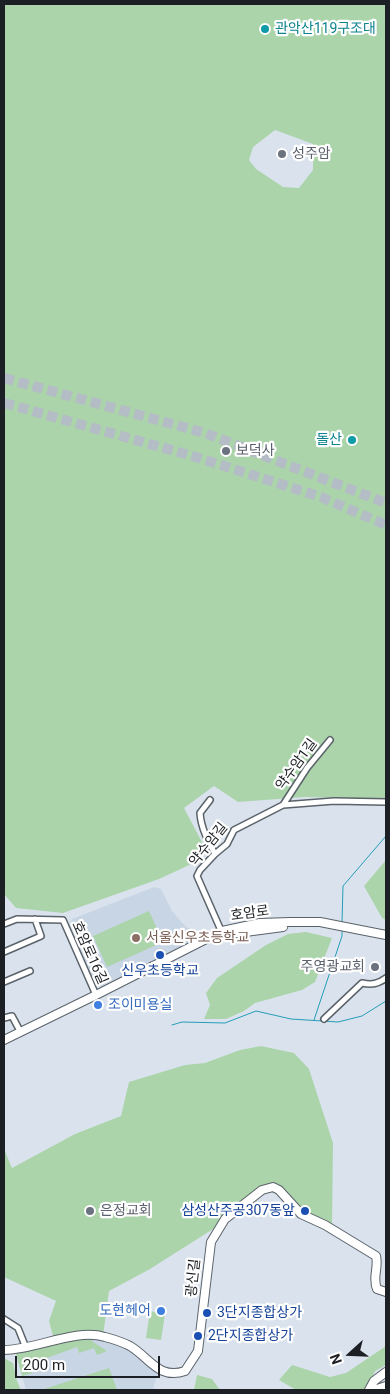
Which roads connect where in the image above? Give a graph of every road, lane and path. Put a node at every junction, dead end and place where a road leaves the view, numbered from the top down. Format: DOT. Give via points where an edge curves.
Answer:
graph roads {
  1 [pos="330,740"];
  2 [pos="210,800"];
  3 [pos="386,802"];
  4 [pos="283,805"];
  5 [pos="215,854"];
  6 [pos="36,919"];
  7 [pos="4,924"];
  8 [pos="223,933"];
  9 [pos="386,935"];
  10 [pos="386,940"];
  11 [pos="4,952"];
  12 [pos="30,971"];
  13 [pos="386,978"];
  14 [pos="4,982"];
  15 [pos="96,995"];
  16 [pos="4,1018"];
  17 [pos="324,1019"];
  18 [pos="20,1030"];
  19 [pos="4,1040"];
  20 [pos="4,1044"];
  21 [pos="386,1292"];
  22 [pos="4,1319"];
  23 [pos="26,1348"];
  24 [pos="4,1350"];
  25 [pos="386,1372"];
  26 [pos="386,1377"];
  27 [pos="386,1386"];
  28 [pos="372,1390"];
  1 -- 4 [label="street, 약수암1길"];
  2 -- 5 [label="street" via="200,813 200,820"];
  3 -- 4 [label="street, 약수암길" via="334,801"];
  4 -- 5 [label="street, 약수암길" via="234,830 227,844"];
  5 -- 8 [label="street, 약수암길" via="197,876"];
  6 -- 7 [label="street, 호암로16길" via="17,919"];
  6 -- 11 [label="street" via="41,936"];
  6 -- 15 [label="street, 호암로16길" via="63,920"];
  8 -- 9 [label="main road, 호암로" via="260,923 320,922"];
  8 -- 10 [label="main road" via="287,926 320,927"];
  8 -- 15 [label="main road, 호암로"];
  8 -- 20 [label="main road"];
  12 -- 14 [label="street"];
  13 -- 17 [label="street" via="380,983 362,983"];
  15 -- 18 [label="main road, 호암로"];
  16 -- 18 [label="street" via="12,1016"];
  18 -- 19 [label="main road, 호암로"];
  21 -- 23 [label="main road, 광신길" via="377,1289 374,1282 376,1256 324,1224 301,1214 279,1190 267,1188 225,1219 211,1242 198,1351 185,1372 168,1374 123,1342 90,1333"];
  22 -- 23 [label="street" via="18,1328"];
  23 -- 24 [label="main road, 광신길"];
  25 -- 28 [label="main road" via="374,1381"];
  26 -- 28 [label="main road"];
  27 -- 28 [label="main road"];
}
